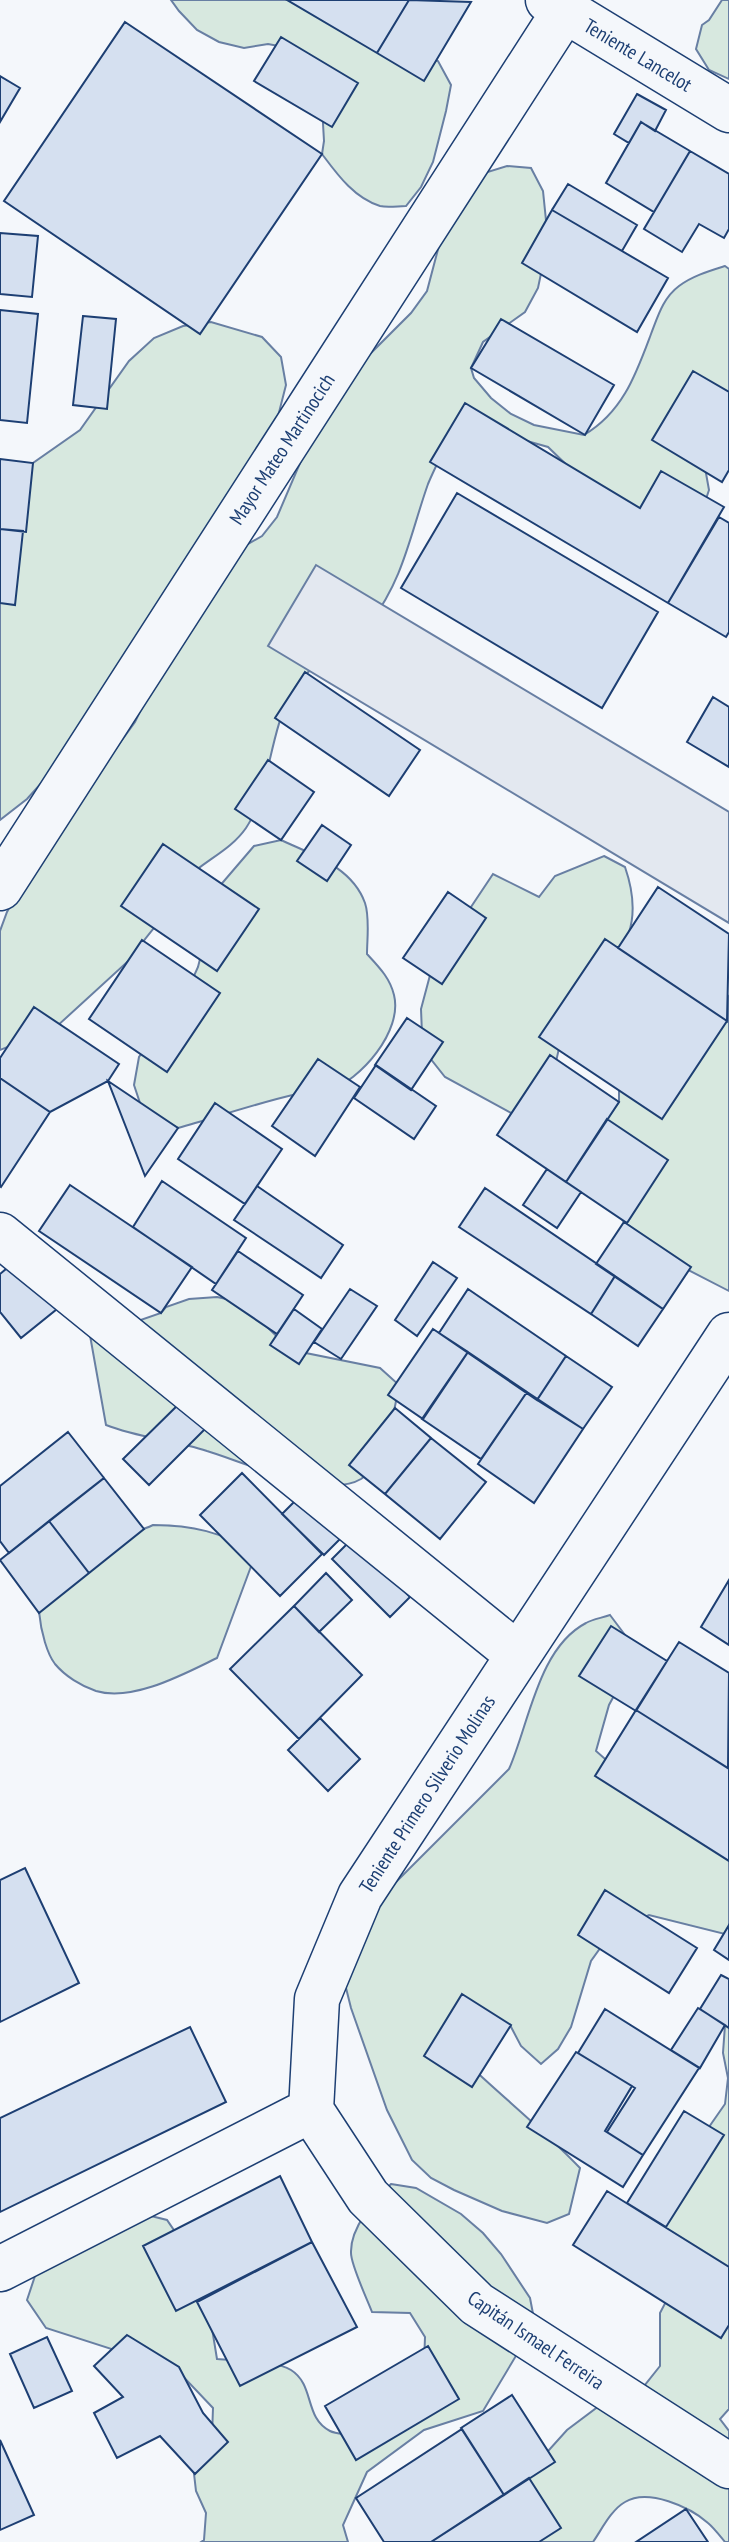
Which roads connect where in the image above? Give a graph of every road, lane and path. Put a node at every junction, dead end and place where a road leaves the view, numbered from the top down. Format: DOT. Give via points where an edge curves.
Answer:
graph roads {
  1 [pos="556,5"];
  2 [pos="729,110"];
  3 [pos="0,888"];
  4 [pos="0,1235"];
  5 [pos="729,1335"];
  6 [pos="518,1655"];
  7 [pos="311,2110"];
  8 [pos="0,2269"];
  9 [pos="729,2466"];
  1 -- 2 [label="street, Teniente Lancelot"];
  1 -- 3 [label="street, Mayor Mateo Martinocich"];
  4 -- 6 [label="street"];
  5 -- 6 [label="street, Teniente Primero Silverio Molinas"];
  6 -- 7 [label="street, Teniente Primero Silverio Molinas" via="360,1896 317,1999"];
  7 -- 8 [label="street"];
  7 -- 9 [label="street, Capitán Ismael Ferreira" via="368,2197 477,2304"];
}
